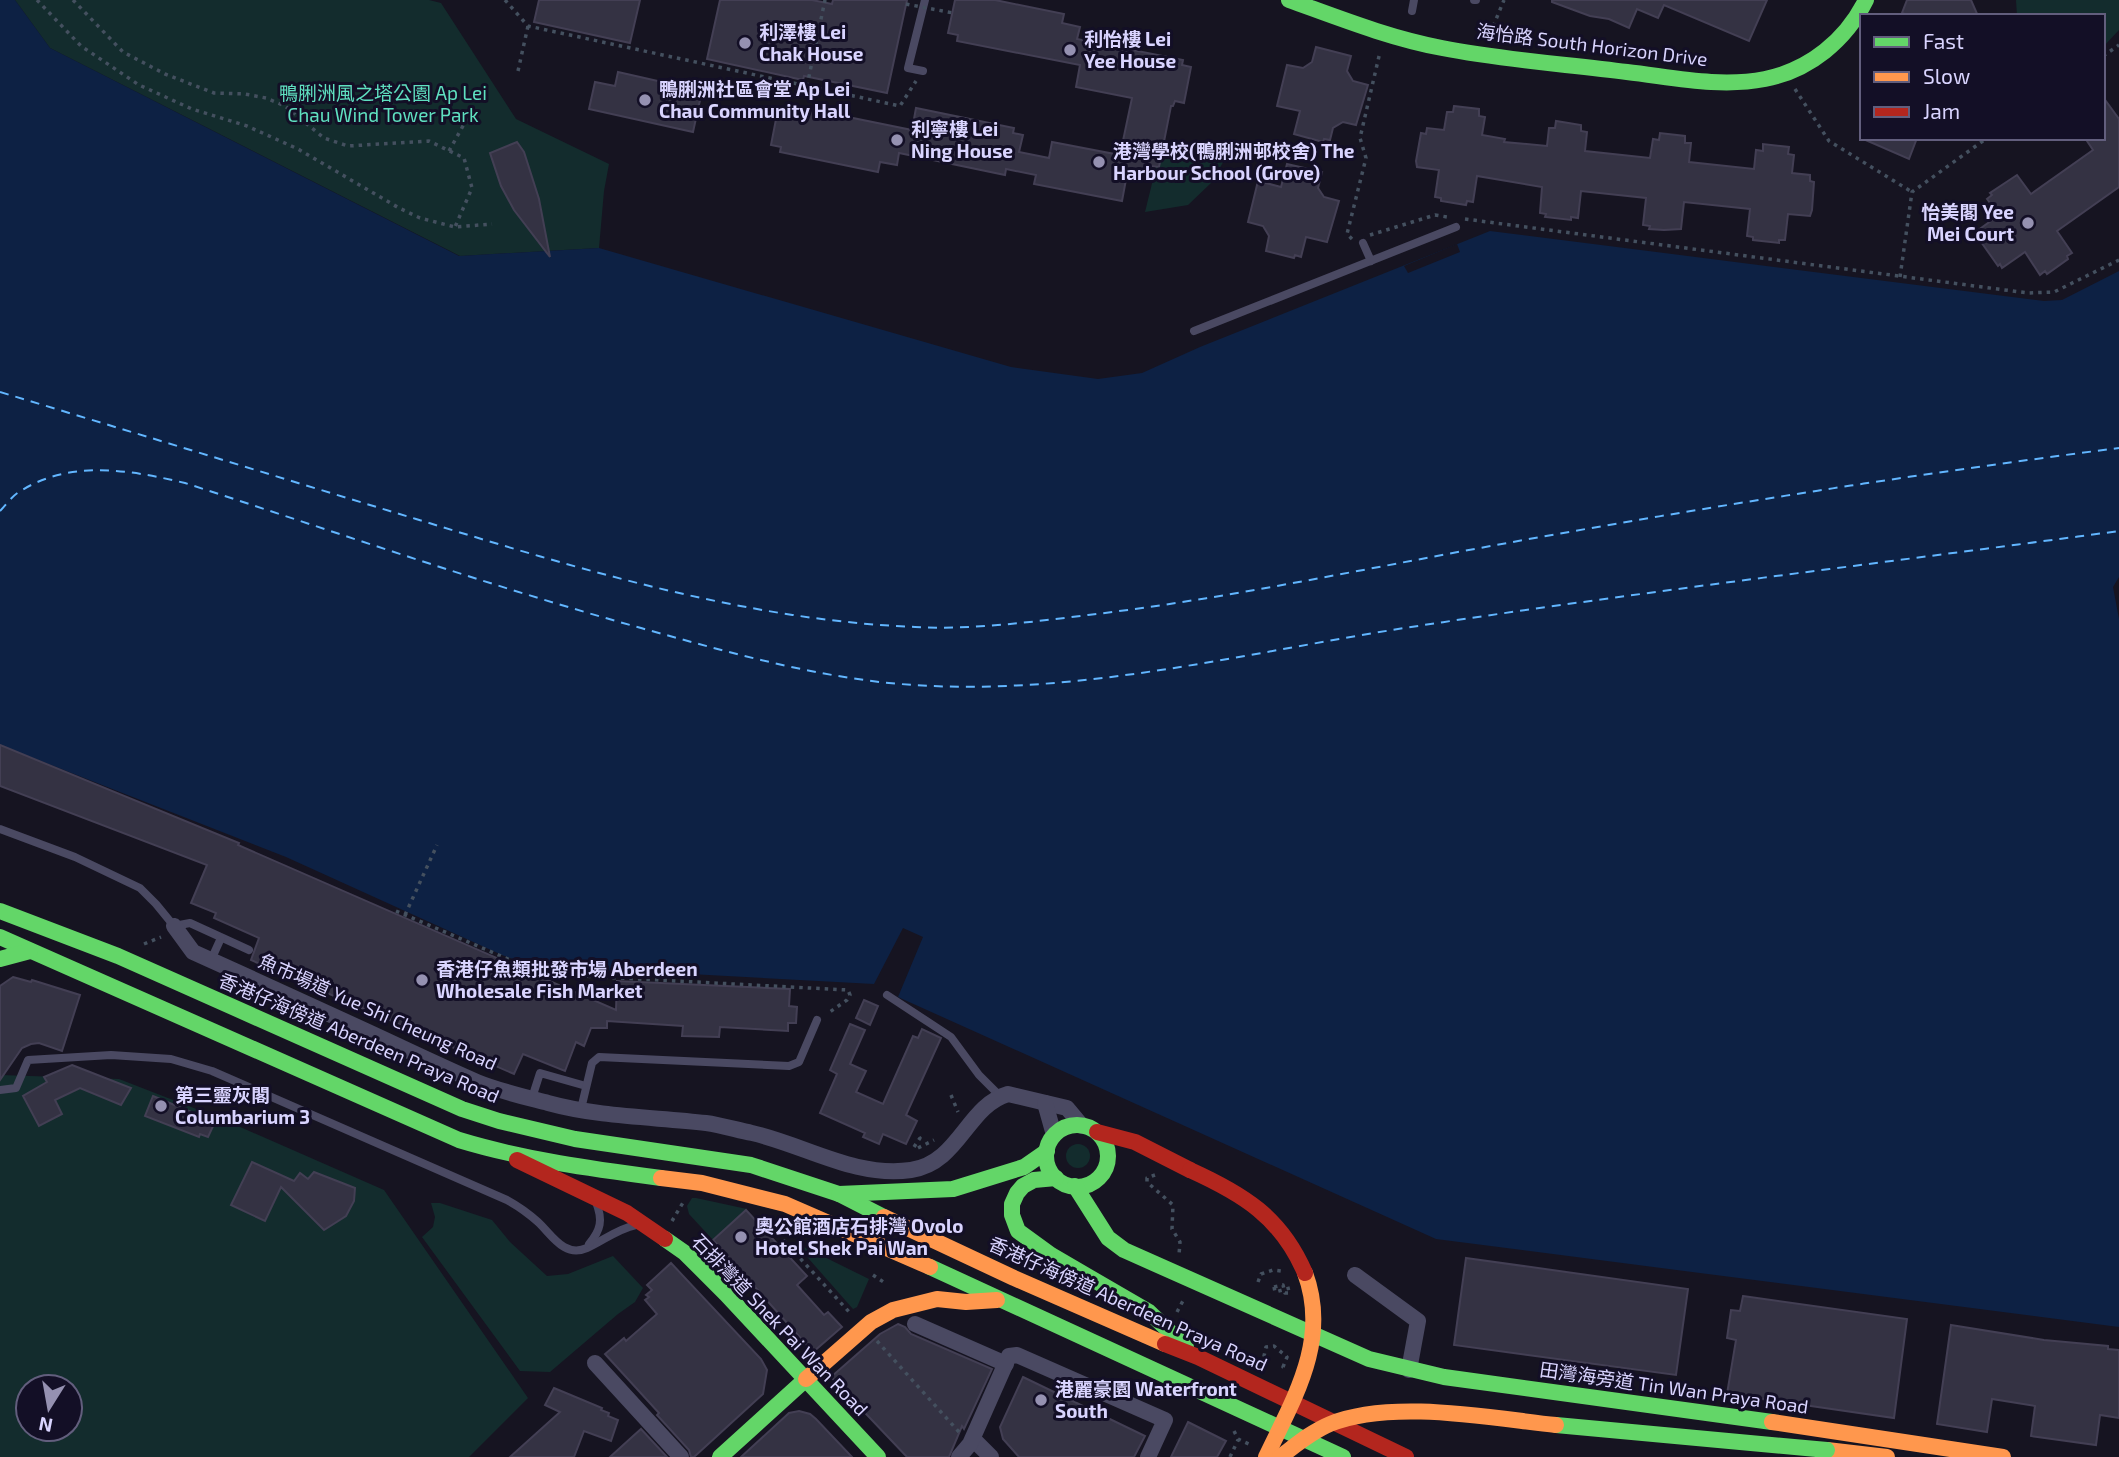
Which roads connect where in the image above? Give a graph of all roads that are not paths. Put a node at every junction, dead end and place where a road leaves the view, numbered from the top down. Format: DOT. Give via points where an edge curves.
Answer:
graph roads {
  1 [pos="925,0"];
  2 [pos="1289,0"];
  3 [pos="1414,0"];
  4 [pos="1866,0"];
  5 [pos="1412,11"];
  6 [pos="923,71"];
  7 [pos="1456,227"];
  8 [pos="1363,243"];
  9 [pos="1371,261"];
  10 [pos="1194,331"];
  11 [pos="0,829"];
  12 [pos="0,911"];
  13 [pos="170,931"];
  14 [pos="0,937"];
  15 [pos="221,937"];
  16 [pos="249,950"];
  17 [pos="30,951"];
  18 [pos="0,958"];
  19 [pos="211,960"];
  20 [pos="887,995"];
  21 [pos="817,1020"];
  22 [pos="586,1086"];
  23 [pos="0,1090"];
  24 [pos="1000,1096"];
  25 [pos="532,1098"];
  26 [pos="1045,1103"];
  27 [pos="581,1109"];
  28 [pos="1089,1129"];
  29 [pos="1054,1135"];
  30 [pos="1047,1151"];
  31 [pos="498,1152"];
  32 [pos="1158,1155"];
  33 [pos="1105,1168"];
  34 [pos="1056,1178"];
  35 [pos="1094,1182"];
  36 [pos="1074,1186"];
  37 [pos="839,1194"];
  38 [pos="593,1197"];
  39 [pos="1093,1214"];
  40 [pos="646,1225"];
  41 [pos="582,1250"];
  42 [pos="1355,1275"];
  43 [pos="998,1300"];
  44 [pos="915,1324"];
  45 [pos="1198,1357"];
  46 [pos="595,1363"];
  47 [pos="1006,1364"];
  48 [pos="1409,1370"];
  49 [pos="806,1379"];
  50 [pos="969,1439"];
  51 [pos="681,1457"];
  52 [pos="720,1457"];
  53 [pos="878,1457"];
  54 [pos="959,1457"];
  55 [pos="991,1457"];
  56 [pos="1148,1457"];
  57 [pos="1266,1457"];
  58 [pos="1280,1457"];
  59 [pos="1343,1457"];
  60 [pos="1406,1457"];
  61 [pos="1887,1457"];
  62 [pos="2003,1457"];
  1 -- 6 [label="lane" via="908,68"];
  2 -- 4 [label="main road, 海怡路 South Horizon Drive" via="1385,35 1440,48 1741,82 1765,79 1810,62 1847,32"];
  3 -- 5 [label="lane"];
  7 -- 9 [label="lane"];
  8 -- 9 [label="lane"];
  9 -- 10 [label="lane"];
  11 -- 13 [label="lane" via="139,888 151,898"];
  12 -- 37 [label="main road, 香港仔海傍道 Aberdeen Praya Road" via="118,956 486,1117 575,1139 751,1165"];
  13 -- 15 [label="lane" via="190,923"];
  13 -- 19 [label="street, 魚市場道 Yue Shi Cheung Road" via="193,952"];
  14 -- 17 [label="main road"];
  15 -- 16 [label="lane"];
  15 -- 19 [label="lane"];
  17 -- 18 [label="main road"];
  17 -- 31 [label="main road" via="424,1125"];
  19 -- 25 [label="street, 魚市場道 Yue Shi Cheung Road" via="480,1083"];
  20 -- 24 [label="lane" via="951,1037"];
  21 -- 22 [label="lane" via="799,1062 789,1066 599,1057 592,1063"];
  22 -- 25 [label="lane" via="540,1073"];
  22 -- 27 [label="lane"];
  23 -- 41 [label="lane" via="16,1088 28,1060 111,1055 171,1059 212,1071 507,1200 536,1220 559,1245"];
  24 -- 26 [label="street"];
  24 -- 27 [label="street, 魚市場道 Yue Shi Cheung Road" via="942,1156 912,1170 884,1171 844,1164 768,1137 708,1124"];
  25 -- 27 [label="street, 魚市場道 Yue Shi Cheung Road"];
  26 -- 28 [label="street" via="1067,1108"];
  26 -- 29 [label="street"];
  28 -- 29 [label="main road" via="1071,1126"];
  28 -- 32 [label="main road" via="1121,1135"];
  28 -- 33 [label="main road" via="1107,1148"];
  29 -- 30 [label="main road"];
  30 -- 34 [label="main road"];
  30 -- 37 [label="main road" via="1024,1167 953,1189"];
  31 -- 38 [label="main road, 石排灣道 Shek Pai Wan Road"];
  31 -- 43 [label="main road" via="702,1183 785,1204"];
  32 -- 33 [label="main road" via="1129,1158"];
  32 -- 57 [label="main road, bridge" via="1248,1199 1294,1250 1311,1286 1314,1314 1306,1370"];
  33 -- 35 [label="main road"];
  34 -- 36 [label="main road"];
  34 -- 45 [label="main road" via="1034,1180 1017,1193 1012,1215 1018,1231 1149,1312"];
  35 -- 36 [label="main road"];
  35 -- 39 [label="main road"];
  36 -- 39 [label="main road, 田灣海旁道 Tin Wan Praya Road"];
  37 -- 45 [label="main road, 香港仔海傍道 Aberdeen Praya Road" via="1014,1278"];
  38 -- 40 [label="main road, 石排灣道 Shek Pai Wan Road"];
  38 -- 41 [label="lane" via="600,1231"];
  39 -- 48 [label="main road, 田灣海旁道 Tin Wan Praya Road" via="1108,1238 1124,1250 1343,1349"];
  40 -- 41 [label="lane" via="617,1231"];
  40 -- 49 [label="main road, 石排灣道 Shek Pai Wan Road" via="700,1268"];
  42 -- 48 [label="street" via="1418,1321"];
  43 -- 49 [label="main road" via="937,1299 893,1310 871,1322"];
  43 -- 59 [label="main road"];
  44 -- 47 [label="street"];
  45 -- 60 [label="main road, 香港仔海傍道 Aberdeen Praya Road"];
  46 -- 51 [label="street"];
  47 -- 50 [label="street"];
  47 -- 56 [label="street" via="1009,1356 1017,1355 1165,1420"];
  48 -- 62 [label="main road, 田灣海旁道 Tin Wan Praya Road"];
  49 -- 52 [label="main road"];
  49 -- 53 [label="main road, 石排灣道 Shek Pai Wan Road"];
  50 -- 54 [label="street"];
  50 -- 55 [label="street"];
  58 -- 61 [label="main road, bridge" via="1330,1424 1399,1413"];
}
